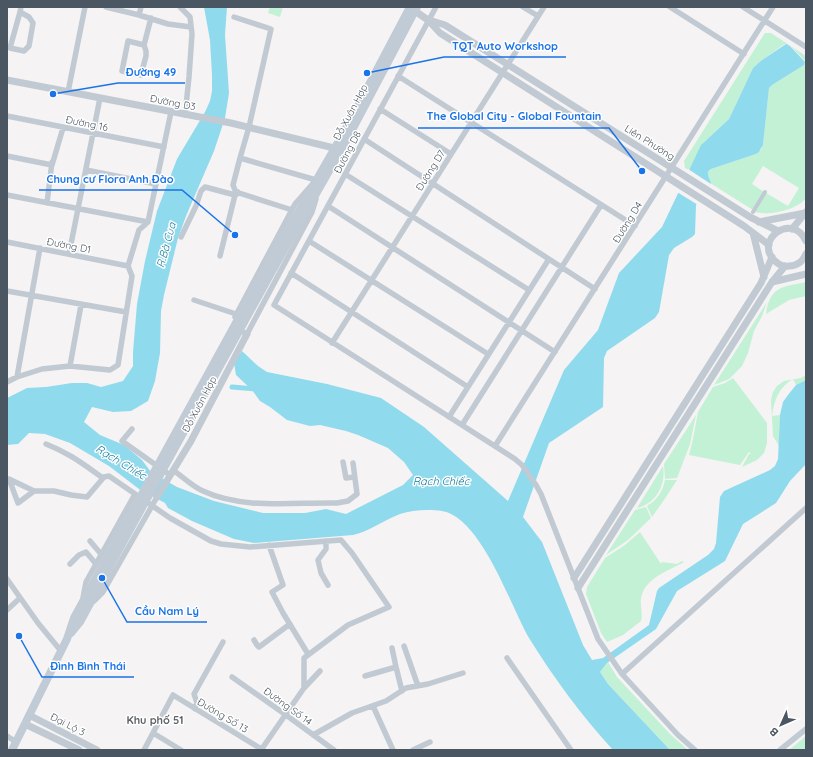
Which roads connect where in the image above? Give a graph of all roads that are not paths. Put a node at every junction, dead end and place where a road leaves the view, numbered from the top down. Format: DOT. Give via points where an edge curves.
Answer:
graph roads {
  1 [pos="85,7"];
  2 [pos="106,7"];
  3 [pos="141,7"];
  4 [pos="180,7"];
  5 [pos="436,7"];
  6 [pos="523,7"];
  7 [pos="544,7"];
  8 [pos="670,7"];
  9 [pos="743,7"];
  10 [pos="773,7"];
  11 [pos="413,8"];
  12 [pos="20,10"];
  13 [pos="139,15"];
  14 [pos="538,16"];
  15 [pos="234,17"];
  16 [pos="151,18"];
  17 [pos="428,20"];
  18 [pos="765,21"];
  19 [pos="191,27"];
  20 [pos="144,45"];
  21 [pos="806,47"];
  22 [pos="744,54"];
  23 [pos="508,64"];
  24 [pos="503,73"];
  25 [pos="398,76"];
  26 [pos="7,80"];
  27 [pos="68,92"];
  28 [pos="100,98"];
  29 [pos="380,109"];
  30 [pos="172,112"];
  31 [pos="188,115"];
  32 [pos="7,116"];
  33 [pos="471,122"];
  34 [pos="249,127"];
  35 [pos="63,128"];
  36 [pos="93,134"];
  37 [pos="364,140"];
  38 [pos="164,147"];
  39 [pos="337,150"];
  40 [pos="451,154"];
  41 [pos="7,156"];
  42 [pos="240,158"];
  43 [pos="52,165"];
  44 [pos="672,168"];
  45 [pos="86,170"];
  46 [pos="345,174"];
  47 [pos="666,177"];
  48 [pos="319,181"];
  49 [pos="156,184"];
  50 [pos="432,184"];
  51 [pos="765,192"];
  52 [pos="236,193"];
  53 [pos="7,195"];
  54 [pos="47,203"];
  55 [pos="601,205"];
  56 [pos="328,206"];
  57 [pos="78,210"];
  58 [pos="292,210"];
  59 [pos="753,212"];
  60 [pos="806,213"];
  61 [pos="412,216"];
  62 [pos="148,222"];
  63 [pos="759,222"];
  64 [pos="635,226"];
  65 [pos="792,229"];
  66 [pos="778,231"];
  67 [pos="753,233"];
  68 [pos="182,237"];
  69 [pos="805,237"];
  70 [pos="309,241"];
  71 [pos="7,242"];
  72 [pos="769,245"];
  73 [pos="392,247"];
  74 [pos="40,248"];
  75 [pos="69,254"];
  76 [pos="806,254"];
  77 [pos="220,256"];
  78 [pos="772,257"];
  79 [pos="549,259"];
  80 [pos="799,263"];
  81 [pos="128,266"];
  82 [pos="785,266"];
  83 [pos="562,267"];
  84 [pos="806,267"];
  85 [pos="291,273"];
  86 [pos="806,274"];
  87 [pos="764,277"];
  88 [pos="371,280"];
  89 [pos="772,282"];
  90 [pos="595,289"];
  91 [pos="529,290"];
  92 [pos="7,291"];
  93 [pos="31,296"];
  94 [pos="194,300"];
  95 [pos="81,305"];
  96 [pos="747,305"];
  97 [pos="755,310"];
  98 [pos="126,312"];
  99 [pos="351,312"];
  100 [pos="236,314"];
  101 [pos="509,322"];
  102 [pos="522,330"];
  103 [pos="247,334"];
  104 [pos="332,343"];
  105 [pos="555,352"];
  106 [pos="488,354"];
  107 [pos="70,366"];
  108 [pos="17,377"];
  109 [pos="7,382"];
  110 [pos="468,387"];
  111 [pos="686,401"];
  112 [pos="694,406"];
  113 [pos="450,417"];
  114 [pos="462,425"];
  115 [pos="132,429"];
  116 [pos="46,444"];
  117 [pos="495,446"];
  118 [pos="343,462"];
  119 [pos="353,463"];
  120 [pos="172,472"];
  121 [pos="354,477"];
  122 [pos="103,478"];
  123 [pos="8,479"];
  124 [pos="34,491"];
  125 [pos="135,494"];
  126 [pos="157,497"];
  127 [pos="624,500"];
  128 [pos="151,504"];
  129 [pos="631,505"];
  130 [pos="806,508"];
  131 [pos="90,541"];
  132 [pos="326,541"];
  133 [pos="270,545"];
  134 [pos="102,554"];
  135 [pos="70,564"];
  136 [pos="96,564"];
  137 [pos="7,578"];
  138 [pos="574,578"];
  139 [pos="328,585"];
  140 [pos="578,588"];
  141 [pos="20,598"];
  142 [pos="84,606"];
  143 [pos="7,610"];
  144 [pos="290,624"];
  145 [pos="254,640"];
  146 [pos="223,642"];
  147 [pos="404,646"];
  148 [pos="392,648"];
  149 [pos="61,651"];
  150 [pos="308,654"];
  151 [pos="507,658"];
  152 [pos="396,667"];
  153 [pos="320,671"];
  154 [pos="463,673"];
  155 [pos="622,674"];
  156 [pos="365,676"];
  157 [pos="232,677"];
  158 [pos="418,686"];
  159 [pos="304,688"];
  160 [pos="402,691"];
  161 [pos="373,706"];
  162 [pos="195,709"];
  163 [pos="29,715"];
  164 [pos="286,715"];
  165 [pos="25,724"];
  166 [pos="806,729"];
  167 [pos="153,733"];
  168 [pos="313,735"];
  169 [pos="7,736"];
  170 [pos="16,742"];
  171 [pos="430,742"];
  172 [pos="423,748"];
  173 [pos="12,750"];
  174 [pos="78,750"];
  175 [pos="97,750"];
  176 [pos="144,750"];
  177 [pos="181,750"];
  178 [pos="262,750"];
  179 [pos="334,750"];
  180 [pos="393,750"];
  181 [pos="413,750"];
  182 [pos="571,750"];
  183 [pos="695,750"];
  184 [pos="780,750"];
  1 -- 27 [label="street"];
  2 -- 13 [label="street"];
  3 -- 13 [label="street"];
  4 -- 19 [label="street" via="190,17"];
  5 -- 17 [label="street, Đường D8"];
  6 -- 14 [label="street"];
  7 -- 14 [label="street, Đường D7"];
  8 -- 22 [label="street"];
  9 -- 18 [label="street"];
  10 -- 18 [label="street, Đường D4"];
  11 -- 17 [label="street, Liên Phường"];
  11 -- 39 [label="main road, Đỗ Xuân Hợp"];
  12 -- 12 [label="street" via="10,48 24,51 29,46 34,24"];
  13 -- 16 [label="street"];
  14 -- 23 [label="street, Đường D7"];
  15 -- 34 [label="street" via="271,29"];
  16 -- 19 [label="street" via="168,24"];
  16 -- 20 [label="street"];
  17 -- 23 [label="street, Liên Phường" via="445,25"];
  17 -- 24 [label="street, Liên Phường" via="440,33"];
  17 -- 25 [label="street, Đường D8"];
  18 -- 21 [label="street"];
  18 -- 22 [label="street, Đường D4"];
  19 -- 31 [label="street"];
  20 -- 20 [label="street" via="128,41 122,71 141,75 146,56"];
  22 -- 44 [label="street, Đường D4"];
  23 -- 24 [label="street, Đường D7"];
  23 -- 44 [label="street, Liên Phường"];
  24 -- 33 [label="street, Đường D7"];
  24 -- 47 [label="street, Liên Phường"];
  25 -- 29 [label="street, Đường D8"];
  25 -- 33 [label="street"];
  26 -- 27 [label="street, Đường D3"];
  27 -- 28 [label="street, Đường D3"];
  28 -- 30 [label="street, Đường D3"];
  28 -- 36 [label="street"];
  29 -- 37 [label="street, Đường D8"];
  29 -- 40 [label="street"];
  30 -- 31 [label="street, Đường D3"];
  30 -- 38 [label="street"];
  31 -- 34 [label="street, Đường D3"];
  32 -- 35 [label="street, Đường 16"];
  33 -- 40 [label="street, Đường D7"];
  33 -- 55 [label="street"];
  34 -- 39 [label="street, Đường D3"];
  34 -- 42 [label="street"];
  35 -- 36 [label="street, Đường 16"];
  35 -- 43 [label="street"];
  36 -- 38 [label="street, Đường 16"];
  36 -- 45 [label="street"];
  37 -- 46 [label="street, Đường D8"];
  37 -- 50 [label="street"];
  38 -- 49 [label="street"];
  39 -- 48 [label="main road, Đỗ Xuân Hợp"];
  40 -- 50 [label="street, Đường D7"];
  41 -- 43 [label="street"];
  42 -- 48 [label="street"];
  42 -- 52 [label="street" via="234,185"];
  43 -- 54 [label="street"];
  44 -- 47 [label="street, Đường D4"];
  44 -- 63 [label="street, Liên Phường"];
  45 -- 49 [label="street"];
  45 -- 57 [label="street"];
  46 -- 56 [label="street, Đường D8"];
  46 -- 61 [label="street"];
  47 -- 64 [label="street, Đường D4"];
  47 -- 67 [label="street, Liên Phường"];
  48 -- 58 [label="street, Đỗ Xuân Hợp"];
  48 -- 103 [label="street, Đỗ Xuân Hợp" via="312,212"];
  48 -- 142 [label="main road, Đỗ Xuân Hợp, bridge"];
  49 -- 62 [label="street"];
  50 -- 61 [label="street, Đường D7"];
  50 -- 79 [label="street"];
  51 -- 59 [label="street"];
  52 -- 58 [label="street"];
  52 -- 68 [label="street" via="206,187 201,190"];
  52 -- 77 [label="street"];
  53 -- 54 [label="street"];
  54 -- 57 [label="street"];
  55 -- 64 [label="street"];
  55 -- 83 [label="street"];
  56 -- 70 [label="street, Đường D8"];
  56 -- 73 [label="street"];
  57 -- 62 [label="street"];
  57 -- 75 [label="street"];
  58 -- 100 [label="street, Đỗ Xuân Hợp"];
  60 -- 63 [label="street"];
  60 -- 65 [label="street"];
  61 -- 73 [label="street, Đường D7"];
  61 -- 91 [label="street"];
  62 -- 81 [label="street" via="139,230"];
  63 -- 66 [label="street, Liên Phường"];
  64 -- 90 [label="street, Đường D4"];
  65 -- 66 [label="street"];
  65 -- 69 [label="street"];
  66 -- 72 [label="street" via="772,236"];
  67 -- 72 [label="street, Liên Phường"];
  67 -- 87 [label="street"];
  70 -- 85 [label="street, Đường D8"];
  70 -- 88 [label="street"];
  71 -- 74 [label="street, Đường D1"];
  72 -- 78 [label="street"];
  73 -- 88 [label="street, Đường D7"];
  73 -- 101 [label="street"];
  74 -- 75 [label="street, Đường D1"];
  74 -- 93 [label="street"];
  75 -- 81 [label="street, Đường D1"];
  76 -- 80 [label="street"];
  78 -- 82 [label="street" via="778,264"];
  78 -- 87 [label="street"];
  79 -- 83 [label="street"];
  79 -- 91 [label="street"];
  80 -- 82 [label="street"];
  80 -- 84 [label="street"];
  81 -- 98 [label="street" via="132,276"];
  82 -- 89 [label="street"];
  83 -- 90 [label="street"];
  83 -- 102 [label="street"];
  85 -- 99 [label="street"];
  85 -- 104 [label="street, Đường D8" via="274,305"];
  86 -- 89 [label="street"];
  87 -- 96 [label="street"];
  88 -- 99 [label="street, Đường D7"];
  88 -- 106 [label="street"];
  89 -- 97 [label="street"];
  90 -- 105 [label="street, Đường D4"];
  91 -- 101 [label="street"];
  92 -- 93 [label="street"];
  93 -- 95 [label="street"];
  93 -- 108 [label="street"];
  94 -- 100 [label="street"];
  95 -- 98 [label="street"];
  95 -- 107 [label="street"];
  96 -- 97 [label="street"];
  96 -- 111 [label="street"];
  97 -- 112 [label="street"];
  98 -- 107 [label="street" via="118,365 110,370"];
  99 -- 104 [label="street, Đường D7"];
  99 -- 110 [label="street"];
  100 -- 103 [label="street" via="234,327"];
  101 -- 102 [label="street"];
  101 -- 106 [label="street"];
  102 -- 105 [label="street"];
  102 -- 114 [label="street"];
  103 -- 120 [label="street, Đỗ Xuân Hợp"];
  104 -- 113 [label="street"];
  105 -- 117 [label="street, Đường D4"];
  106 -- 110 [label="street"];
  107 -- 108 [label="street" via="42,369"];
  108 -- 109 [label="street"];
  110 -- 113 [label="street"];
  111 -- 112 [label="street"];
  111 -- 127 [label="street"];
  112 -- 129 [label="street"];
  113 -- 114 [label="street"];
  114 -- 117 [label="street"];
  115 -- 120 [label="street" via="122,441"];
  116 -- 122 [label="street" via="77,459"];
  117 -- 138 [label="street" via="522,465 536,485"];
  118 -- 121 [label="street" via="346,478"];
  119 -- 121 [label="street"];
  120 -- 121 [label="street" via="202,491 221,499 249,503 344,502 357,494"];
  120 -- 126 [label="street, Đỗ Xuân Hợp"];
  122 -- 124 [label="street" via="87,497 54,491"];
  122 -- 125 [label="street" via="109,476"];
  123 -- 124 [label="street"];
  123 -- 124 [label="street" via="18,503"];
  125 -- 128 [label="street"];
  125 -- 134 [label="street"];
  126 -- 128 [label="street"];
  127 -- 129 [label="street"];
  127 -- 138 [label="street"];
  128 -- 133 [label="street" via="211,541 240,547"];
  128 -- 142 [label="street" via="103,592"];
  129 -- 140 [label="street"];
  130 -- 155 [label="street"];
  131 -- 134 [label="street"];
  132 -- 133 [label="street"];
  132 -- 139 [label="street" via="326,549 318,560"];
  132 -- 150 [label="street" via="341,540 388,606 348,625"];
  133 -- 144 [label="street" via="283,585 272,592"];
  134 -- 136 [label="street"];
  135 -- 136 [label="street" via="86,552"];
  136 -- 142 [label="street" via="86,582"];
  137 -- 141 [label="street"];
  138 -- 140 [label="street"];
  140 -- 155 [label="street" via="596,635"];
  141 -- 143 [label="street"];
  141 -- 149 [label="street"];
  142 -- 149 [label="main road" via="74,618"];
  144 -- 145 [label="street" via="259,647"];
  144 -- 150 [label="street"];
  146 -- 162 [label="street" via="194,694 197,703"];
  147 -- 158 [label="street"];
  148 -- 152 [label="street"];
  149 -- 163 [label="main road"];
  150 -- 159 [label="street" via="304,658"];
  151 -- 182 [label="street"];
  152 -- 156 [label="street"];
  152 -- 160 [label="street"];
  153 -- 159 [label="street"];
  154 -- 158 [label="street"];
  155 -- 183 [label="street"];
  157 -- 164 [label="street, Đường Số 14"];
  158 -- 160 [label="street"];
  159 -- 164 [label="street"];
  160 -- 161 [label="street"];
  161 -- 168 [label="street" via="352,713"];
  161 -- 180 [label="street"];
  162 -- 167 [label="street, Đường Số 13" via="173,695"];
  162 -- 178 [label="street, Đường Số 13"];
  163 -- 165 [label="main road"];
  163 -- 175 [label="street, Đại Lộ 3"];
  164 -- 168 [label="street, Đường Số 14"];
  164 -- 178 [label="street"];
  165 -- 170 [label="main road"];
  165 -- 174 [label="street, Đại Lộ 3"];
  166 -- 184 [label="street"];
  167 -- 176 [label="street"];
  167 -- 177 [label="street"];
  168 -- 179 [label="street, Đường Số 14"];
  169 -- 170 [label="street"];
  170 -- 173 [label="main road"];
  171 -- 172 [label="street"];
  172 -- 181 [label="street"];
}
